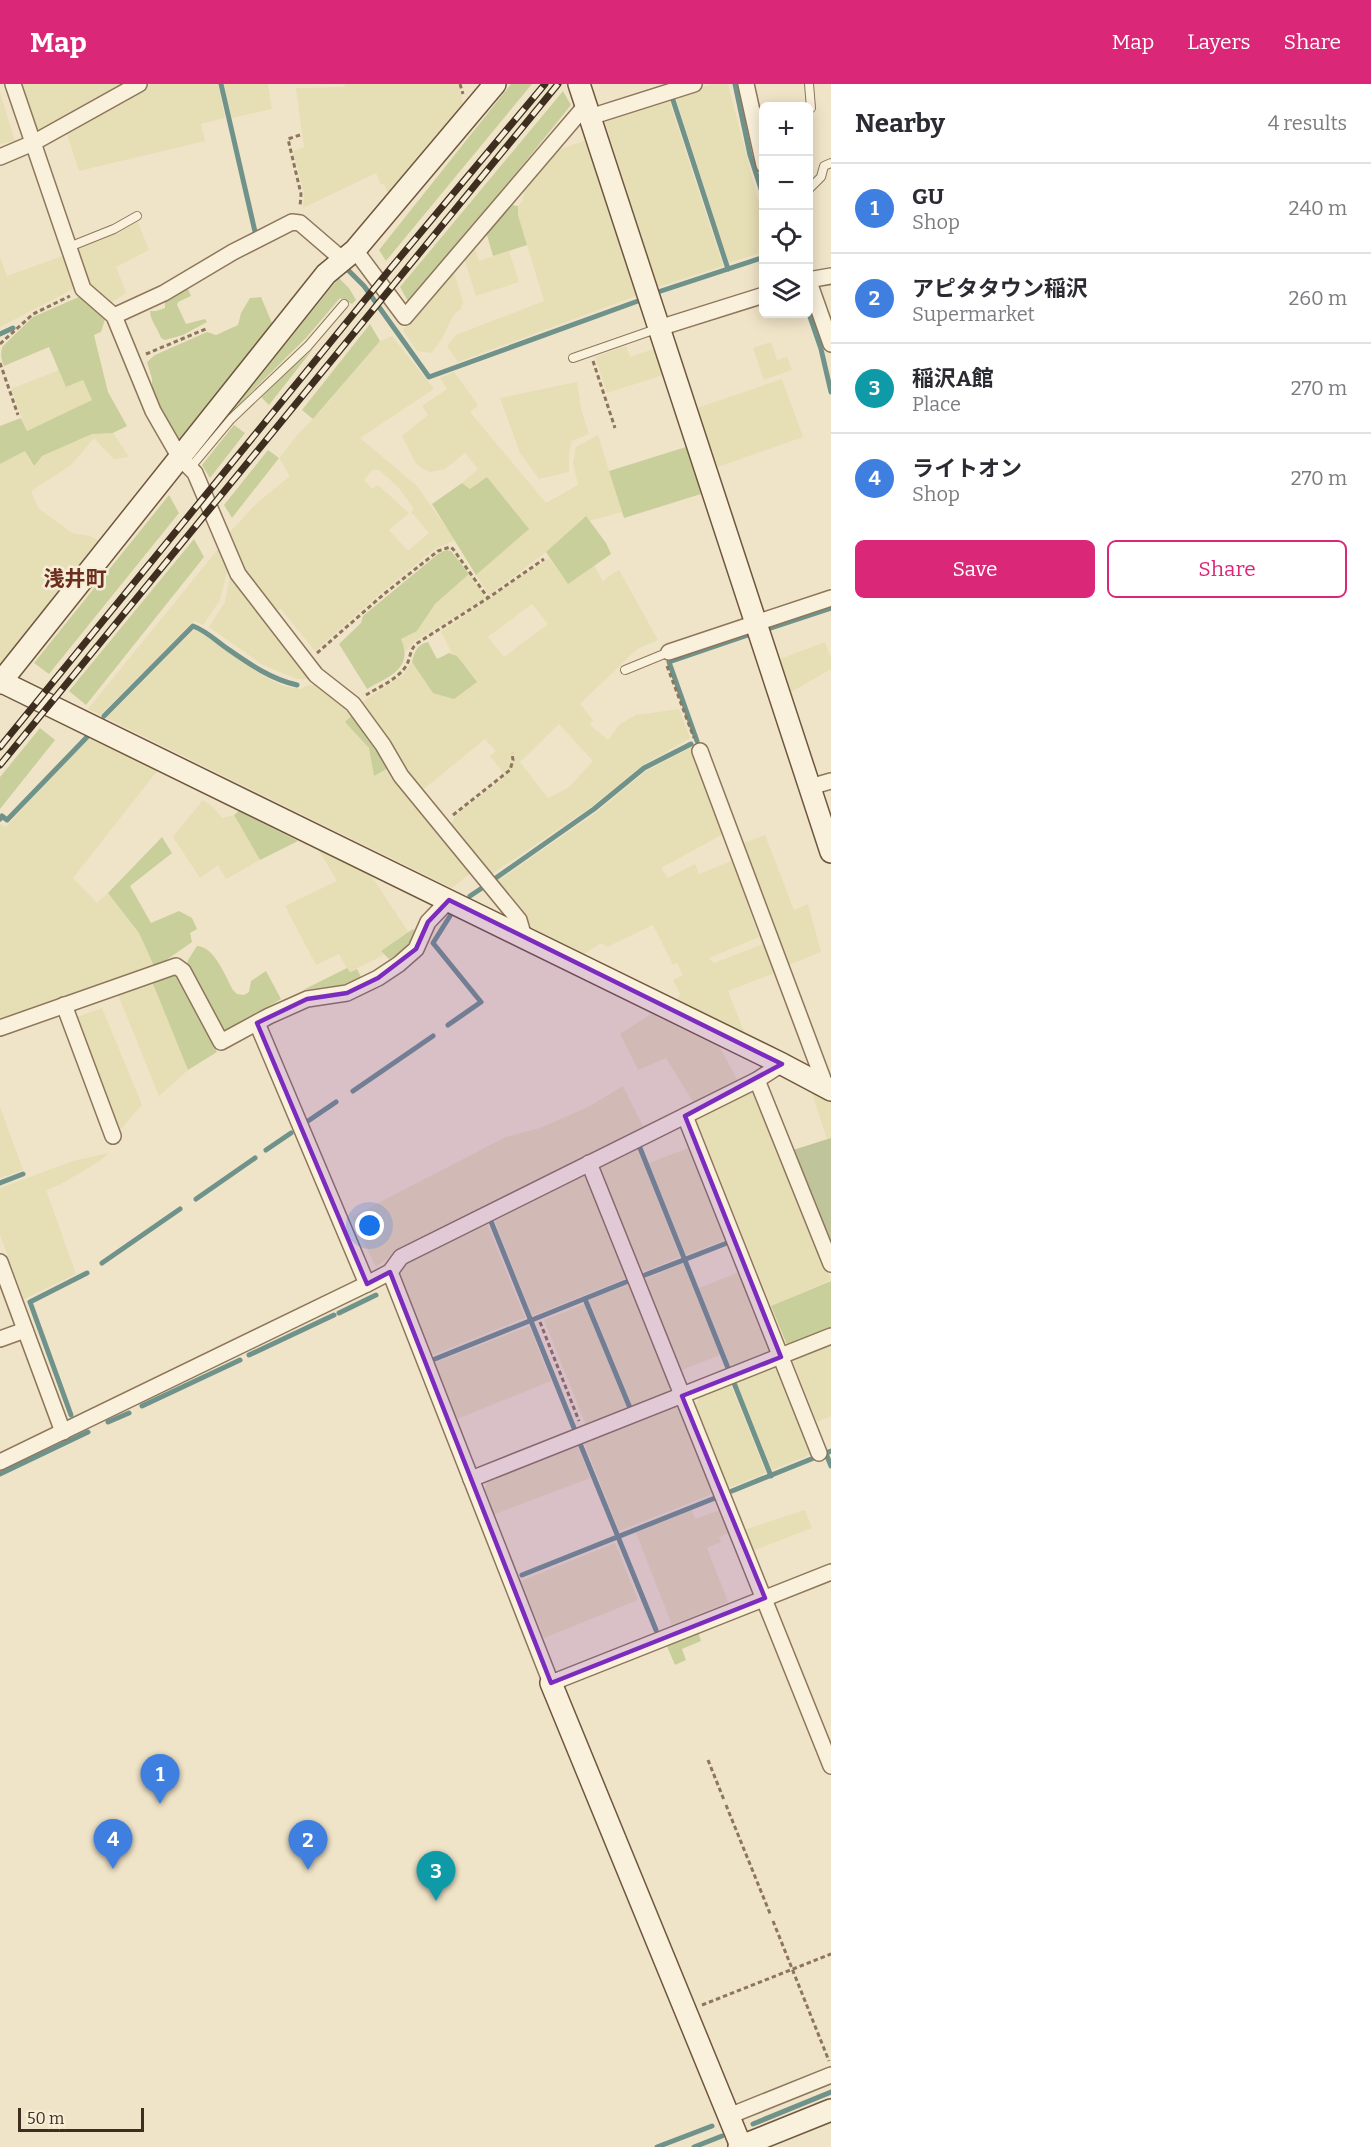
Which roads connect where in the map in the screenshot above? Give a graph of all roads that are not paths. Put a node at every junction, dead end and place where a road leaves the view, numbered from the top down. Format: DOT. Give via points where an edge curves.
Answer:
graph roads {
  1 [pos="13,84"];
  2 [pos="139,84"];
  3 [pos="495,84"];
  4 [pos="579,84"];
  5 [pos="694,84"];
  6 [pos="746,84"];
  7 [pos="809,84"];
  8 [pos="811,102"];
  9 [pos="588,111"];
  10 [pos="33,143"];
  11 [pos="762,156"];
  12 [pos="0,157"];
  13 [pos="831,163"];
  14 [pos="813,185"];
  15 [pos="137,216"];
  16 [pos="69,247"];
  17 [pos="349,255"];
  18 [pos="831,276"];
  19 [pos="813,279"];
  20 [pos="813,292"];
  21 [pos="759,297"];
  22 [pos="344,304"];
  23 [pos="114,316"];
  24 [pos="659,328"];
  25 [pos="831,344"];
  26 [pos="573,358"];
  27 [pos="185,463"];
  28 [pos="831,598"];
  29 [pos="756,622"];
  30 [pos="666,654"];
  31 [pos="625,670"];
  32 [pos="0,682"];
  33 [pos="700,751"];
  34 [pos="831,781"];
  35 [pos="810,787"];
  36 [pos="831,852"];
  37 [pos="449,900"];
  38 [pos="524,938"];
  39 [pos="64,1005"];
  40 [pos="257,1023"];
  41 [pos="0,1028"];
  42 [pos="782,1064"];
  43 [pos="757,1080"];
  44 [pos="828,1089"];
  45 [pos="684,1116"];
  46 [pos="113,1136"];
  47 [pos="590,1163"];
  48 [pos="0,1262"];
  49 [pos="831,1264"];
  50 [pos="390,1272"];
  51 [pos="367,1284"];
  52 [pos="25,1330"];
  53 [pos="831,1336"];
  54 [pos="0,1339"];
  55 [pos="781,1357"];
  56 [pos="682,1396"];
  57 [pos="63,1432"];
  58 [pos="819,1453"];
  59 [pos="0,1461"];
  60 [pos="471,1479"];
  61 [pos="831,1572"];
  62 [pos="765,1598"];
  63 [pos="552,1683"];
  64 [pos="831,1766"];
  65 [pos="831,2075"];
  66 [pos="831,2110"];
  67 [pos="729,2116"];
  68 [pos="741,2147"];
  1 -- 10 [label="street"];
  2 -- 10 [label="street"];
  3 -- 17 [label="street"];
  4 -- 9 [label="street"];
  5 -- 9 [label="street"];
  6 -- 11 [label="street"];
  7 -- 8 [label="lane"];
  9 -- 17 [label="street" via="405,317"];
  9 -- 24 [label="street"];
  10 -- 12 [label="street"];
  10 -- 16 [label="street"];
  13 -- 14 [label="lane" via="824,166"];
  15 -- 16 [label="lane"];
  16 -- 23 [label="street" via="83,289"];
  17 -- 23 [label="street" via="300,223 292,222 164,293"];
  17 -- 27 [label="street" via="327,274"];
  18 -- 19 [label="street"];
  20 -- 25 [label="street"];
  21 -- 24 [label="street"];
  22 -- 27 [label="lane" via="308,346"];
  23 -- 27 [label="street" via="153,411"];
  24 -- 26 [label="lane"];
  24 -- 29 [label="street"];
  27 -- 32 [label="street"];
  27 -- 38 [label="street" via="195,473 238,574 316,675 353,704 401,776 519,920"];
  28 -- 29 [label="street"];
  29 -- 30 [label="street"];
  29 -- 35 [label="street"];
  30 -- 31 [label="lane"];
  32 -- 37 [label="street"];
  33 -- 44 [label="street"];
  34 -- 35 [label="street"];
  35 -- 36 [label="street"];
  37 -- 38 [label="street"];
  37 -- 40 [label="street" via="428,922 416,949 378,978 346,993 307,999"];
  38 -- 42 [label="street"];
  39 -- 40 [label="street" via="176,966 183,971 221,1042"];
  39 -- 41 [label="street"];
  39 -- 46 [label="street"];
  40 -- 51 [label="street"];
  42 -- 43 [label="street"];
  42 -- 44 [label="street"];
  43 -- 45 [label="street"];
  43 -- 49 [label="street"];
  45 -- 47 [label="street"];
  45 -- 55 [label="street"];
  47 -- 50 [label="street" via="401,1257"];
  47 -- 56 [label="street"];
  48 -- 52 [label="street"];
  50 -- 51 [label="street"];
  50 -- 60 [label="street"];
  51 -- 57 [label="street"];
  52 -- 54 [label="street"];
  52 -- 57 [label="street"];
  53 -- 55 [label="street"];
  55 -- 56 [label="street"];
  55 -- 58 [label="street"];
  56 -- 60 [label="street"];
  56 -- 62 [label="street"];
  57 -- 59 [label="street"];
  60 -- 63 [label="street"];
  61 -- 62 [label="street"];
  62 -- 63 [label="street"];
  62 -- 64 [label="street"];
  63 -- 67 [label="street"];
  65 -- 67 [label="street"];
  66 -- 68 [label="street"];
  67 -- 68 [label="street"];
}
